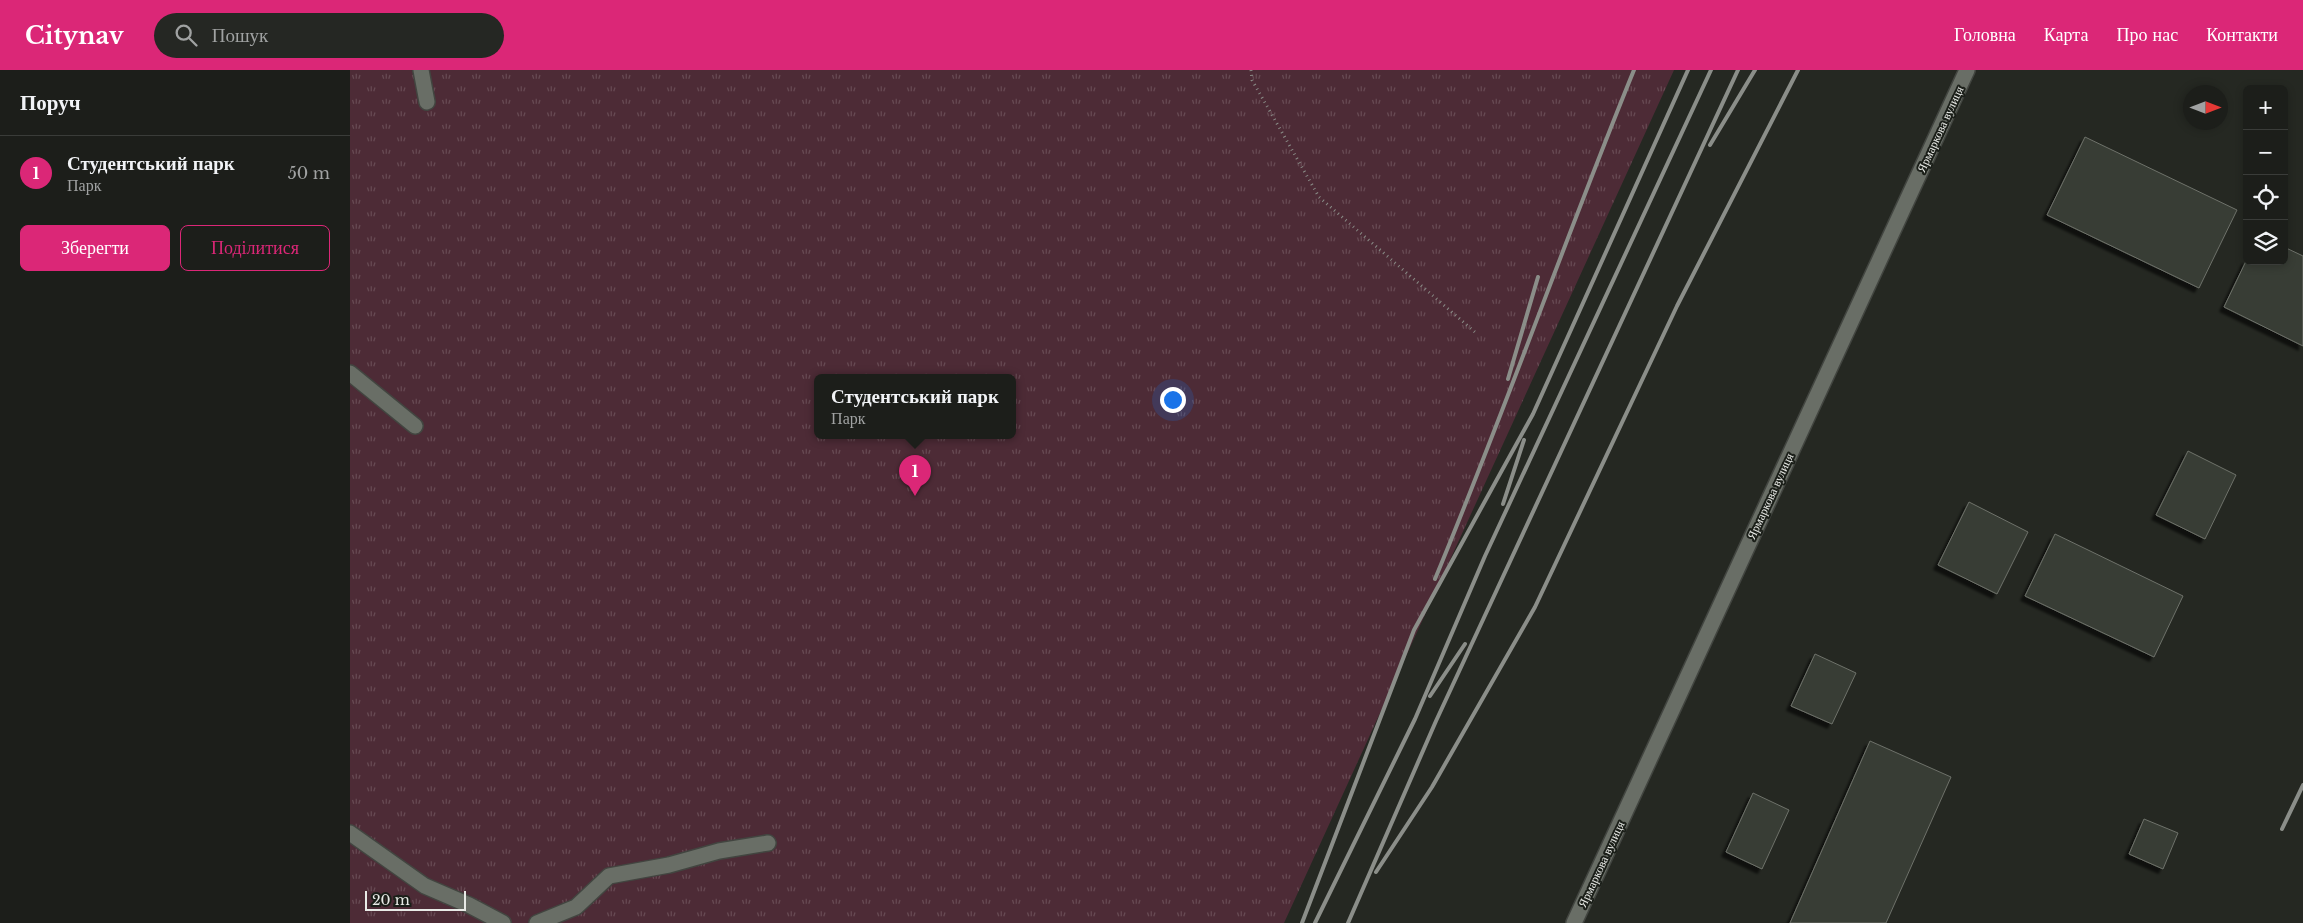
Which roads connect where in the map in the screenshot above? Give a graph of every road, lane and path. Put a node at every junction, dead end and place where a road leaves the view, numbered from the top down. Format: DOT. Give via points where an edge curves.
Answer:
graph roads {
  1 [pos="421,70"];
  2 [pos="1251,70"];
  3 [pos="1967,70"];
  4 [pos="427,102"];
  5 [pos="1476,333"];
  6 [pos="350,373"];
  7 [pos="416,426"];
  8 [pos="350,833"];
  9 [pos="768,843"];
  10 [pos="503,923"];
  11 [pos="537,923"];
  12 [pos="1574,923"];
  1 -- 4 [label="street"];
  2 -- 5 [label="path" via="1252,80 1319,197"];
  3 -- 12 [label="street, Ярмаркова вулиця"];
  6 -- 7 [label="street"];
  8 -- 10 [label="street" via="425,886"];
  9 -- 11 [label="street" via="608,876 576,907"];
}
